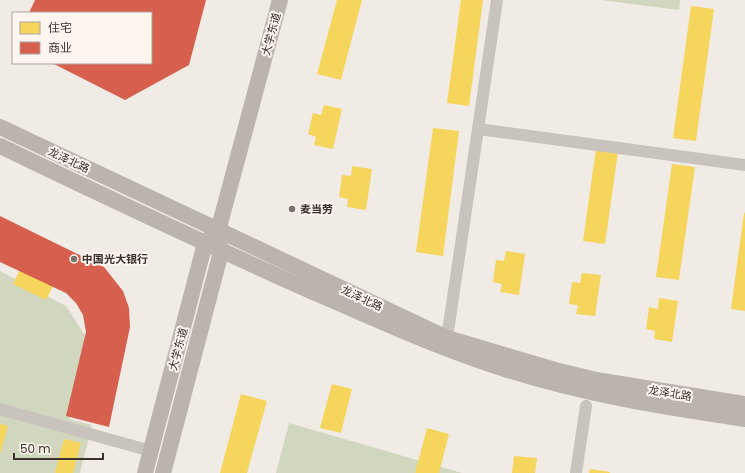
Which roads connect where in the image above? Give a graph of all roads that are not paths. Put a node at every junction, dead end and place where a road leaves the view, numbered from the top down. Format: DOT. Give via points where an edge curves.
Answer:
graph roads {
  1 [pos="280,0"];
  2 [pos="497,0"];
  3 [pos="0,127"];
  4 [pos="478,129"];
  5 [pos="0,146"];
  6 [pos="745,165"];
  7 [pos="218,230"];
  8 [pos="205,243"];
  9 [pos="221,252"];
  10 [pos="443,343"];
  11 [pos="745,404"];
  12 [pos="586,406"];
  13 [pos="0,409"];
  14 [pos="745,419"];
  15 [pos="151,451"];
  16 [pos="145,473"];
  17 [pos="163,473"];
  18 [pos="576,473"];
  1 -- 7 [label="main road, 大学东道"];
  2 -- 4 [label="street"];
  3 -- 7 [label="main road, 龙泽北路"];
  4 -- 6 [label="street"];
  4 -- 10 [label="street"];
  5 -- 8 [label="main road, 龙泽北路"];
  7 -- 8 [label="main road, 大学东道"];
  7 -- 9 [label="main road, 大学东道"];
  7 -- 10 [label="main road, 龙泽北路"];
  8 -- 9 [label="main road, 龙泽北路"];
  8 -- 15 [label="main road, 大学东道"];
  9 -- 10 [label="main road, 龙泽北路"];
  9 -- 17 [label="main road, 大学东道"];
  10 -- 11 [label="main road, 龙泽北路" via="596,380"];
  10 -- 14 [label="main road, 龙泽北路" via="505,369 597,393 644,404"];
  12 -- 18 [label="street"];
  13 -- 15 [label="street"];
  15 -- 16 [label="main road, 大学东道"];
}
